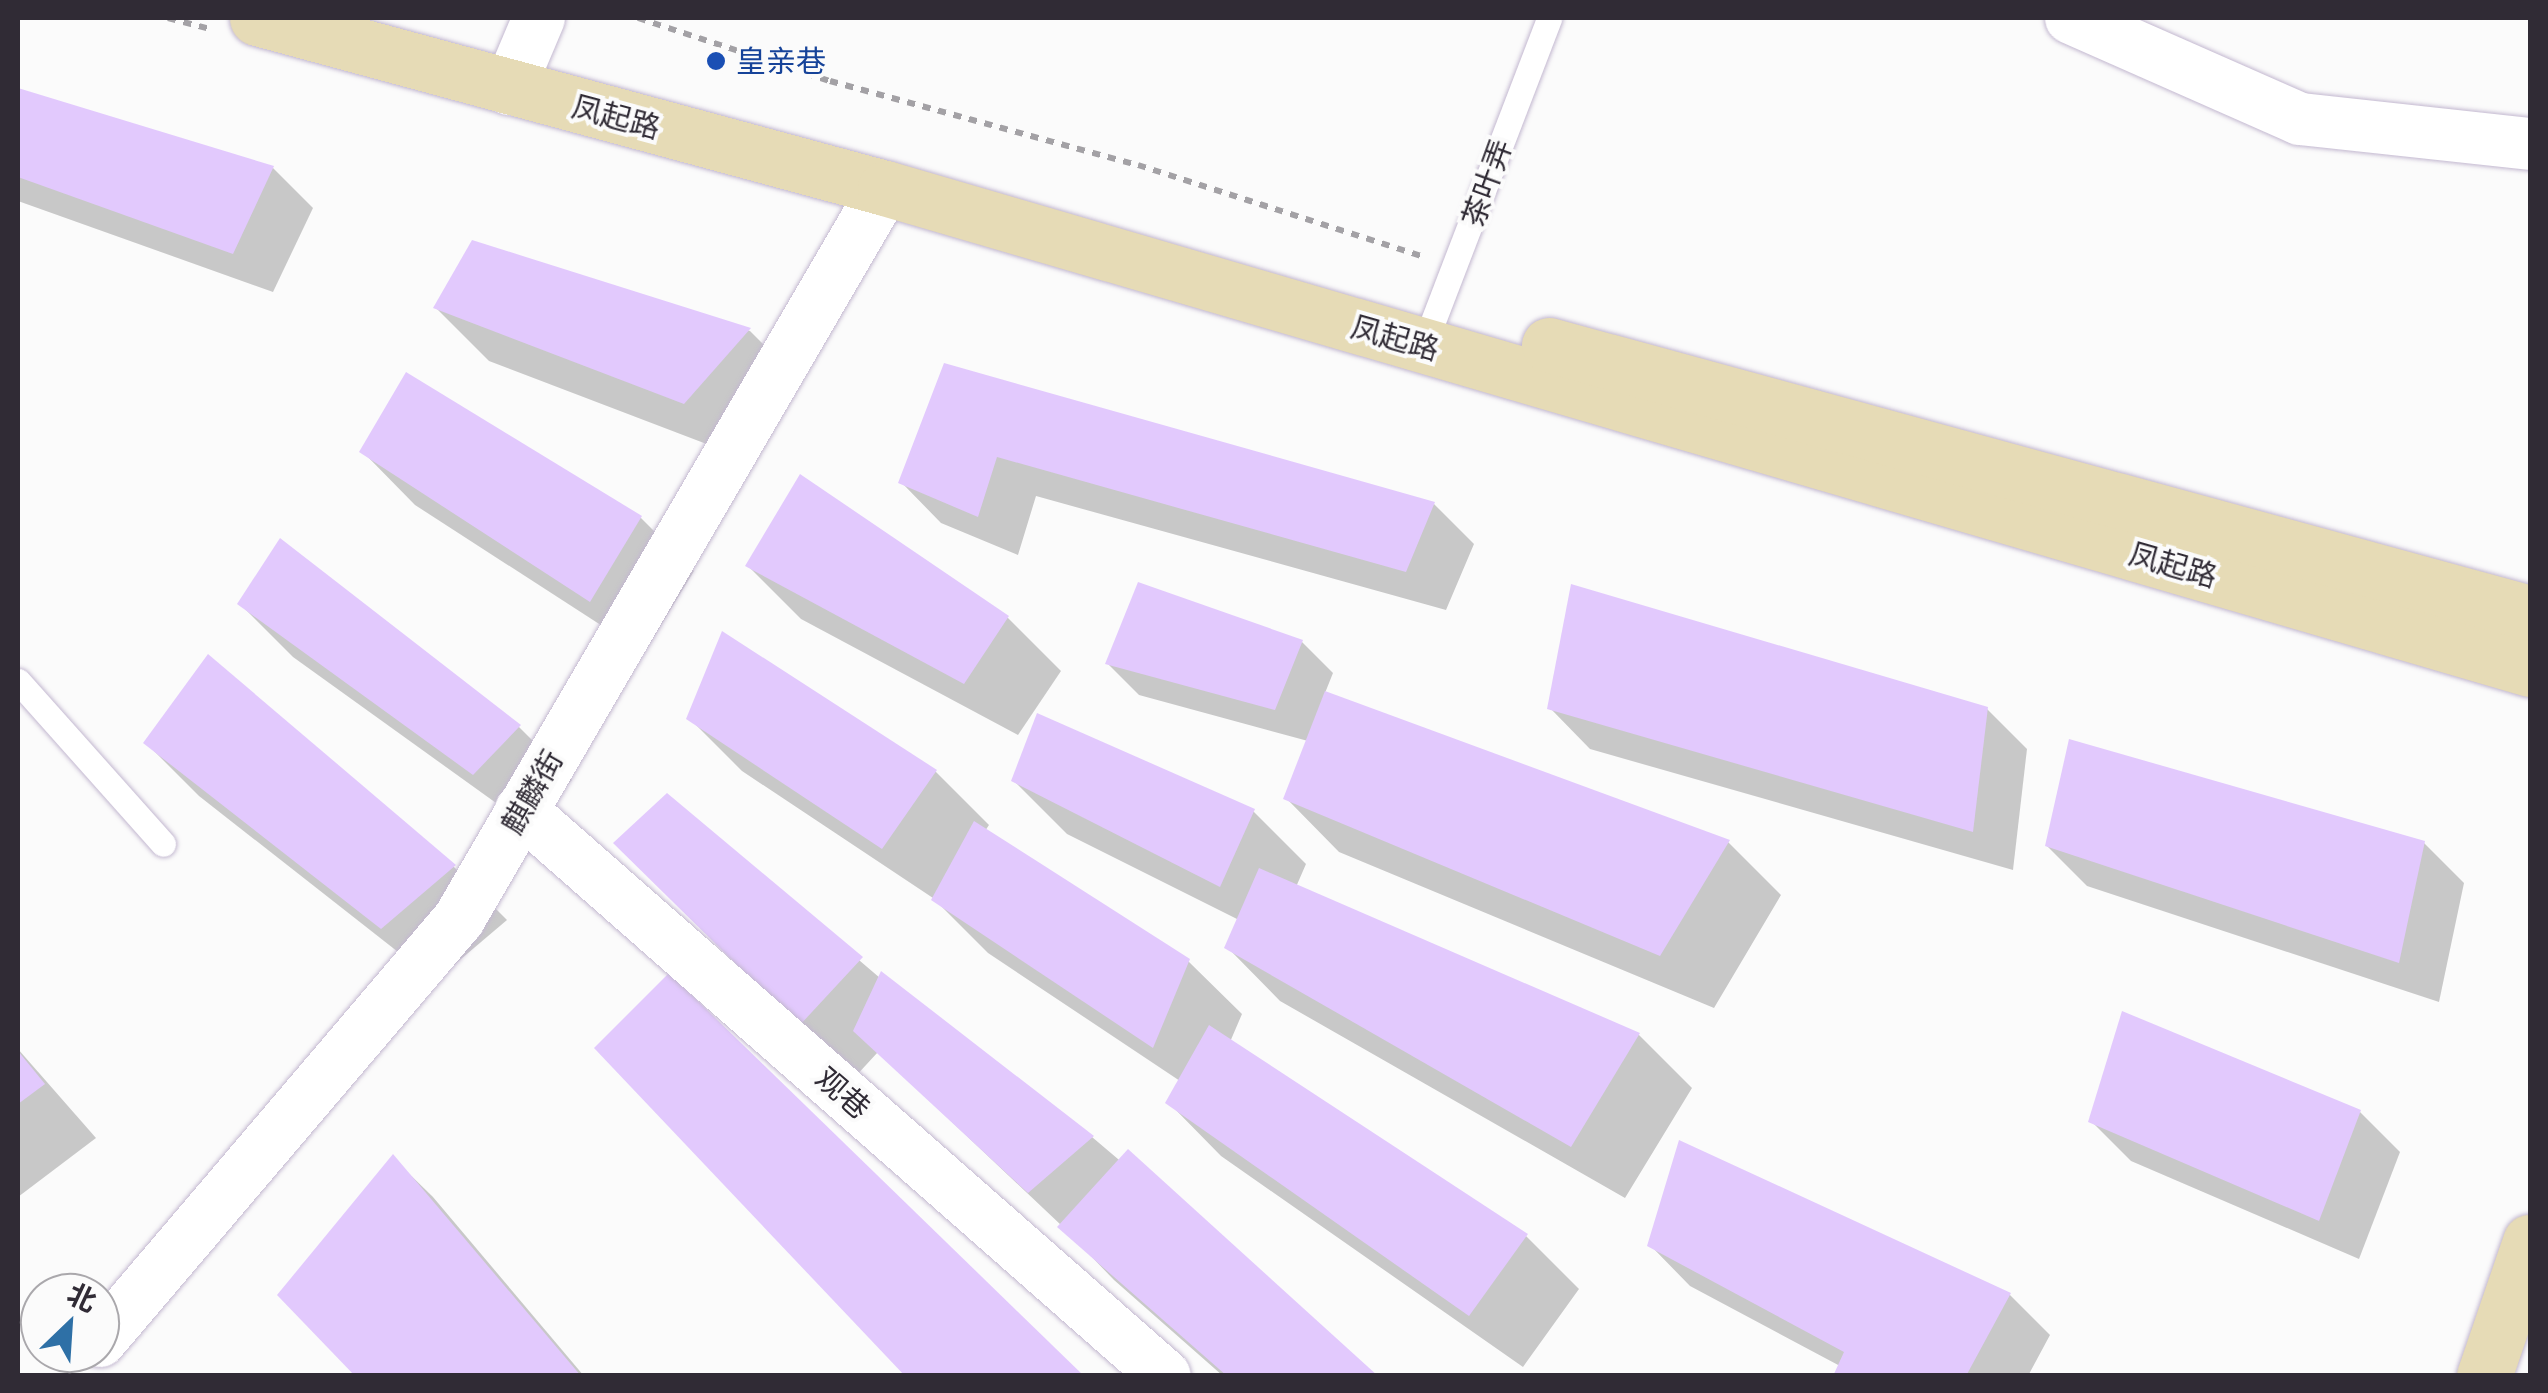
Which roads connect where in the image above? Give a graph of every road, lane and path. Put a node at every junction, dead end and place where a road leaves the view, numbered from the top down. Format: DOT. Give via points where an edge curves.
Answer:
graph roads {
  1 [pos="257,18"];
  2 [pos="387,18"];
  3 [pos="638,18"];
  4 [pos="1548,18"];
  5 [pos="2070,18"];
  6 [pos="523,54"];
  7 [pos="2530,144"];
  8 [pos="885,188"];
  9 [pos="1439,309"];
  10 [pos="2530,613"];
  11 [pos="2530,670"];
  12 [pos="18,682"];
  13 [pos="522,810"];
  14 [pos="163,844"];
  15 [pos="2530,1242"];
  16 [pos="120,1317"];
  17 [pos="1165,1376"];
  18 [pos="2484,1376"];
  1 -- 6 [label="main road, 凤起路"];
  2 -- 6 [label="main road"];
  3 -- 9 [label="path" via="830,82 1138,165"];
  4 -- 9 [label="lane, 茶叶弄"];
  5 -- 7 [label="street" via="2300,119"];
  6 -- 8 [label="main road, 凤起路"];
  6 -- 9 [label="main road"];
  8 -- 9 [label="main road, 凤起路"];
  8 -- 13 [label="street, 麒麟街"];
  9 -- 10 [label="main road"];
  9 -- 11 [label="main road, 凤起路"];
  12 -- 14 [label="lane"];
  13 -- 16 [label="street, 麒麟街" via="459,919"];
  13 -- 17 [label="street, 观巷"];
  15 -- 18 [label="main road"];
}
